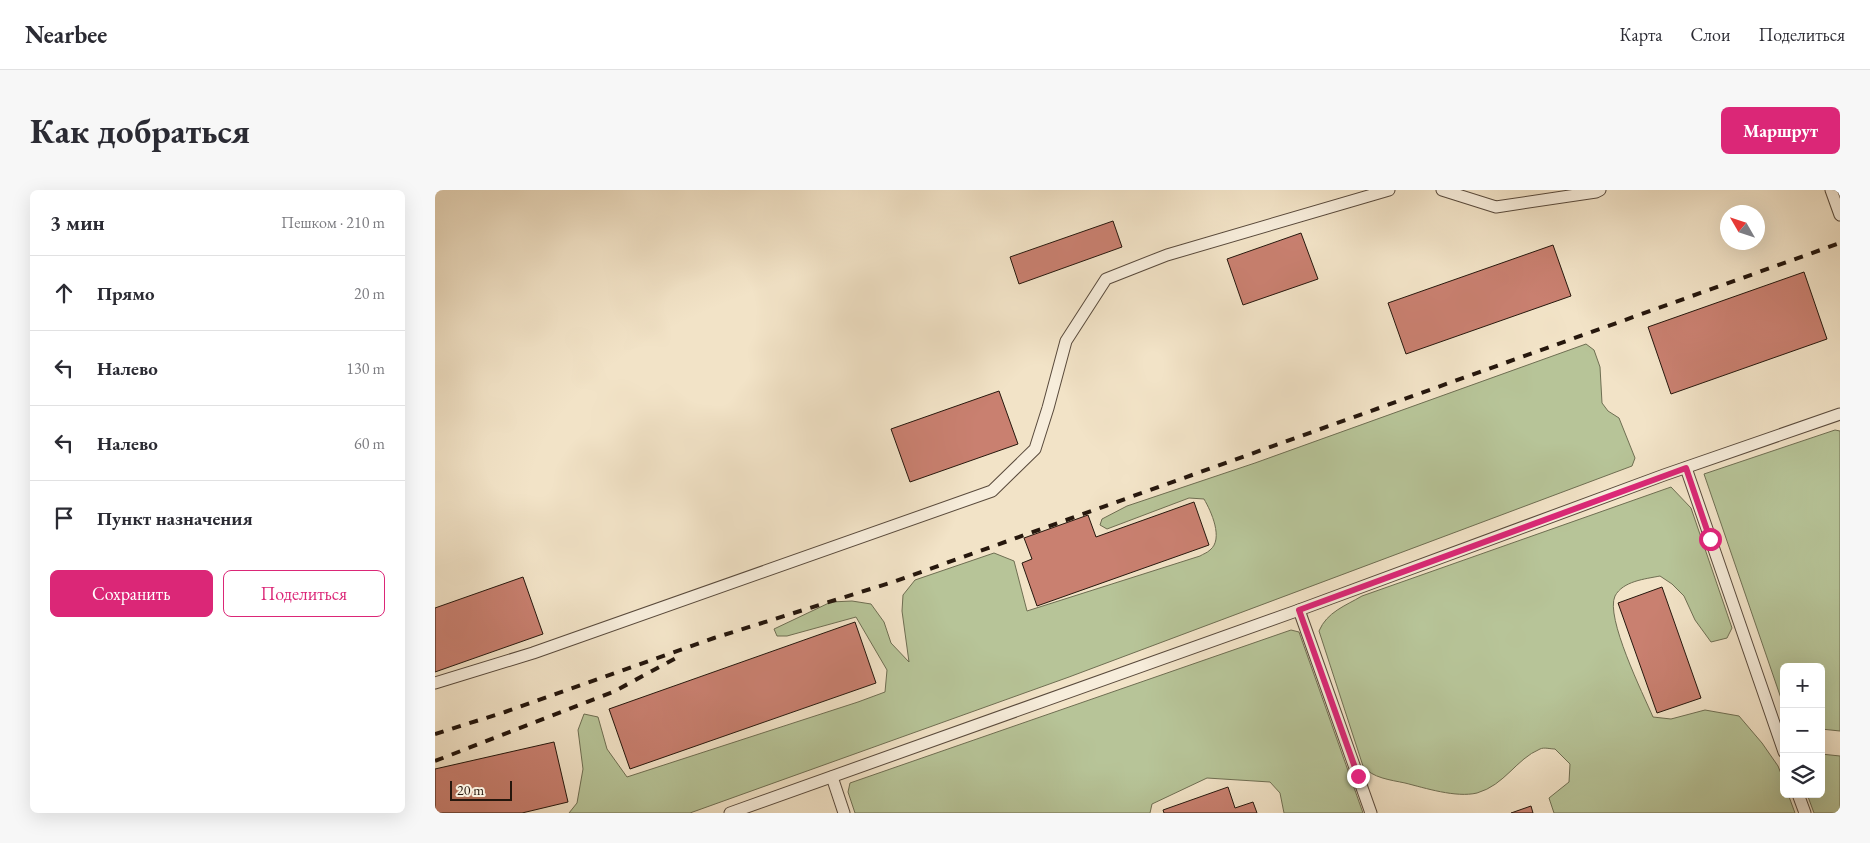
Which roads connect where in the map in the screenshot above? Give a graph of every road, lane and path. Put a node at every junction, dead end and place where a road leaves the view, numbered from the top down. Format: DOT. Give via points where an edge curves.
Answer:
graph roads {
  1 [pos="1389,190"];
  2 [pos="1442,190"];
  3 [pos="1600,190"];
  4 [pos="1831,190"];
  5 [pos="1840,215"];
  6 [pos="1840,414"];
  7 [pos="1686,468"];
  8 [pos="1299,610"];
  9 [pos="435,683"];
  10 [pos="1780,740"];
  11 [pos="832,777"];
  12 [pos="1799,798"];
  13 [pos="730,813"];
  14 [pos="844,813"];
  15 [pos="1371,813"];
  16 [pos="1805,813"];
  1 -- 9 [label="lane" via="1167,255 1106,279 1066,341 1035,449 992,491 533,653"];
  2 -- 3 [label="lane" via="1496,207"];
  4 -- 5 [label="lane"];
  6 -- 7 [label="lane"];
  7 -- 8 [label="lane"];
  7 -- 10 [label="lane"];
  8 -- 11 [label="lane"];
  8 -- 15 [label="lane"];
  11 -- 13 [label="lane"];
  11 -- 14 [label="lane"];
  12 -- 16 [label="lane"];
}
